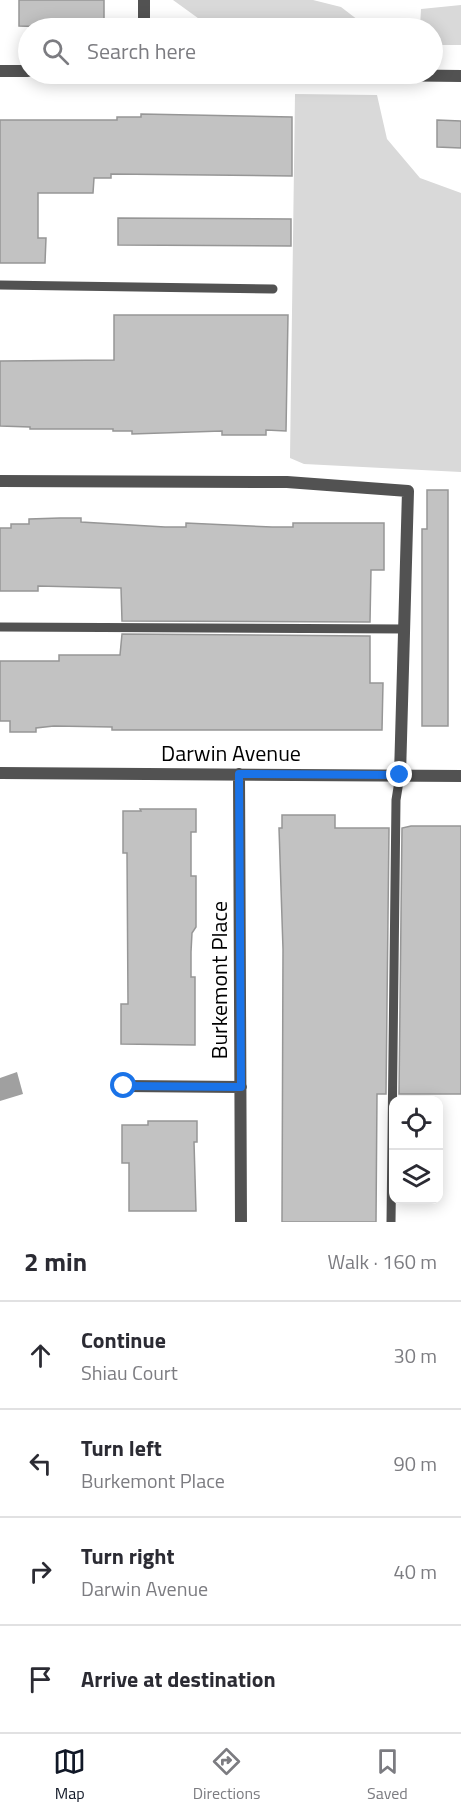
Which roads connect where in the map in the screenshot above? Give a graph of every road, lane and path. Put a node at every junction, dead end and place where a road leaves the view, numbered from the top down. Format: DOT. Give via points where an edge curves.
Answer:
graph roads {
  1 [pos="144,0"];
  2 [pos="144,18"];
  3 [pos="0,71"];
  4 [pos="18,71"];
  5 [pos="443,76"];
  6 [pos="461,76"];
  7 [pos="0,285"];
  8 [pos="273,289"];
  9 [pos="0,481"];
  10 [pos="0,627"];
  11 [pos="405,629"];
  12 [pos="0,773"];
  13 [pos="239,774"];
  14 [pos="400,775"];
  15 [pos="461,776"];
  16 [pos="124,1086"];
  17 [pos="241,1087"];
  18 [pos="241,1222"];
  19 [pos="391,1222"];
  1 -- 2 [label="street"];
  3 -- 4 [label="street"];
  5 -- 6 [label="street"];
  7 -- 8 [label="lane"];
  9 -- 11 [label="street" via="287,482 408,491"];
  10 -- 11 [label="lane"];
  11 -- 14 [label="street"];
  12 -- 13 [label="street, Darwin Avenue"];
  13 -- 14 [label="street, Darwin Avenue"];
  13 -- 17 [label="street, Burkemont Place"];
  14 -- 15 [label="street, Darwin Avenue"];
  14 -- 19 [label="lane" via="396,801"];
  16 -- 17 [label="street"];
  17 -- 18 [label="street, Burkemont Place"];
}
